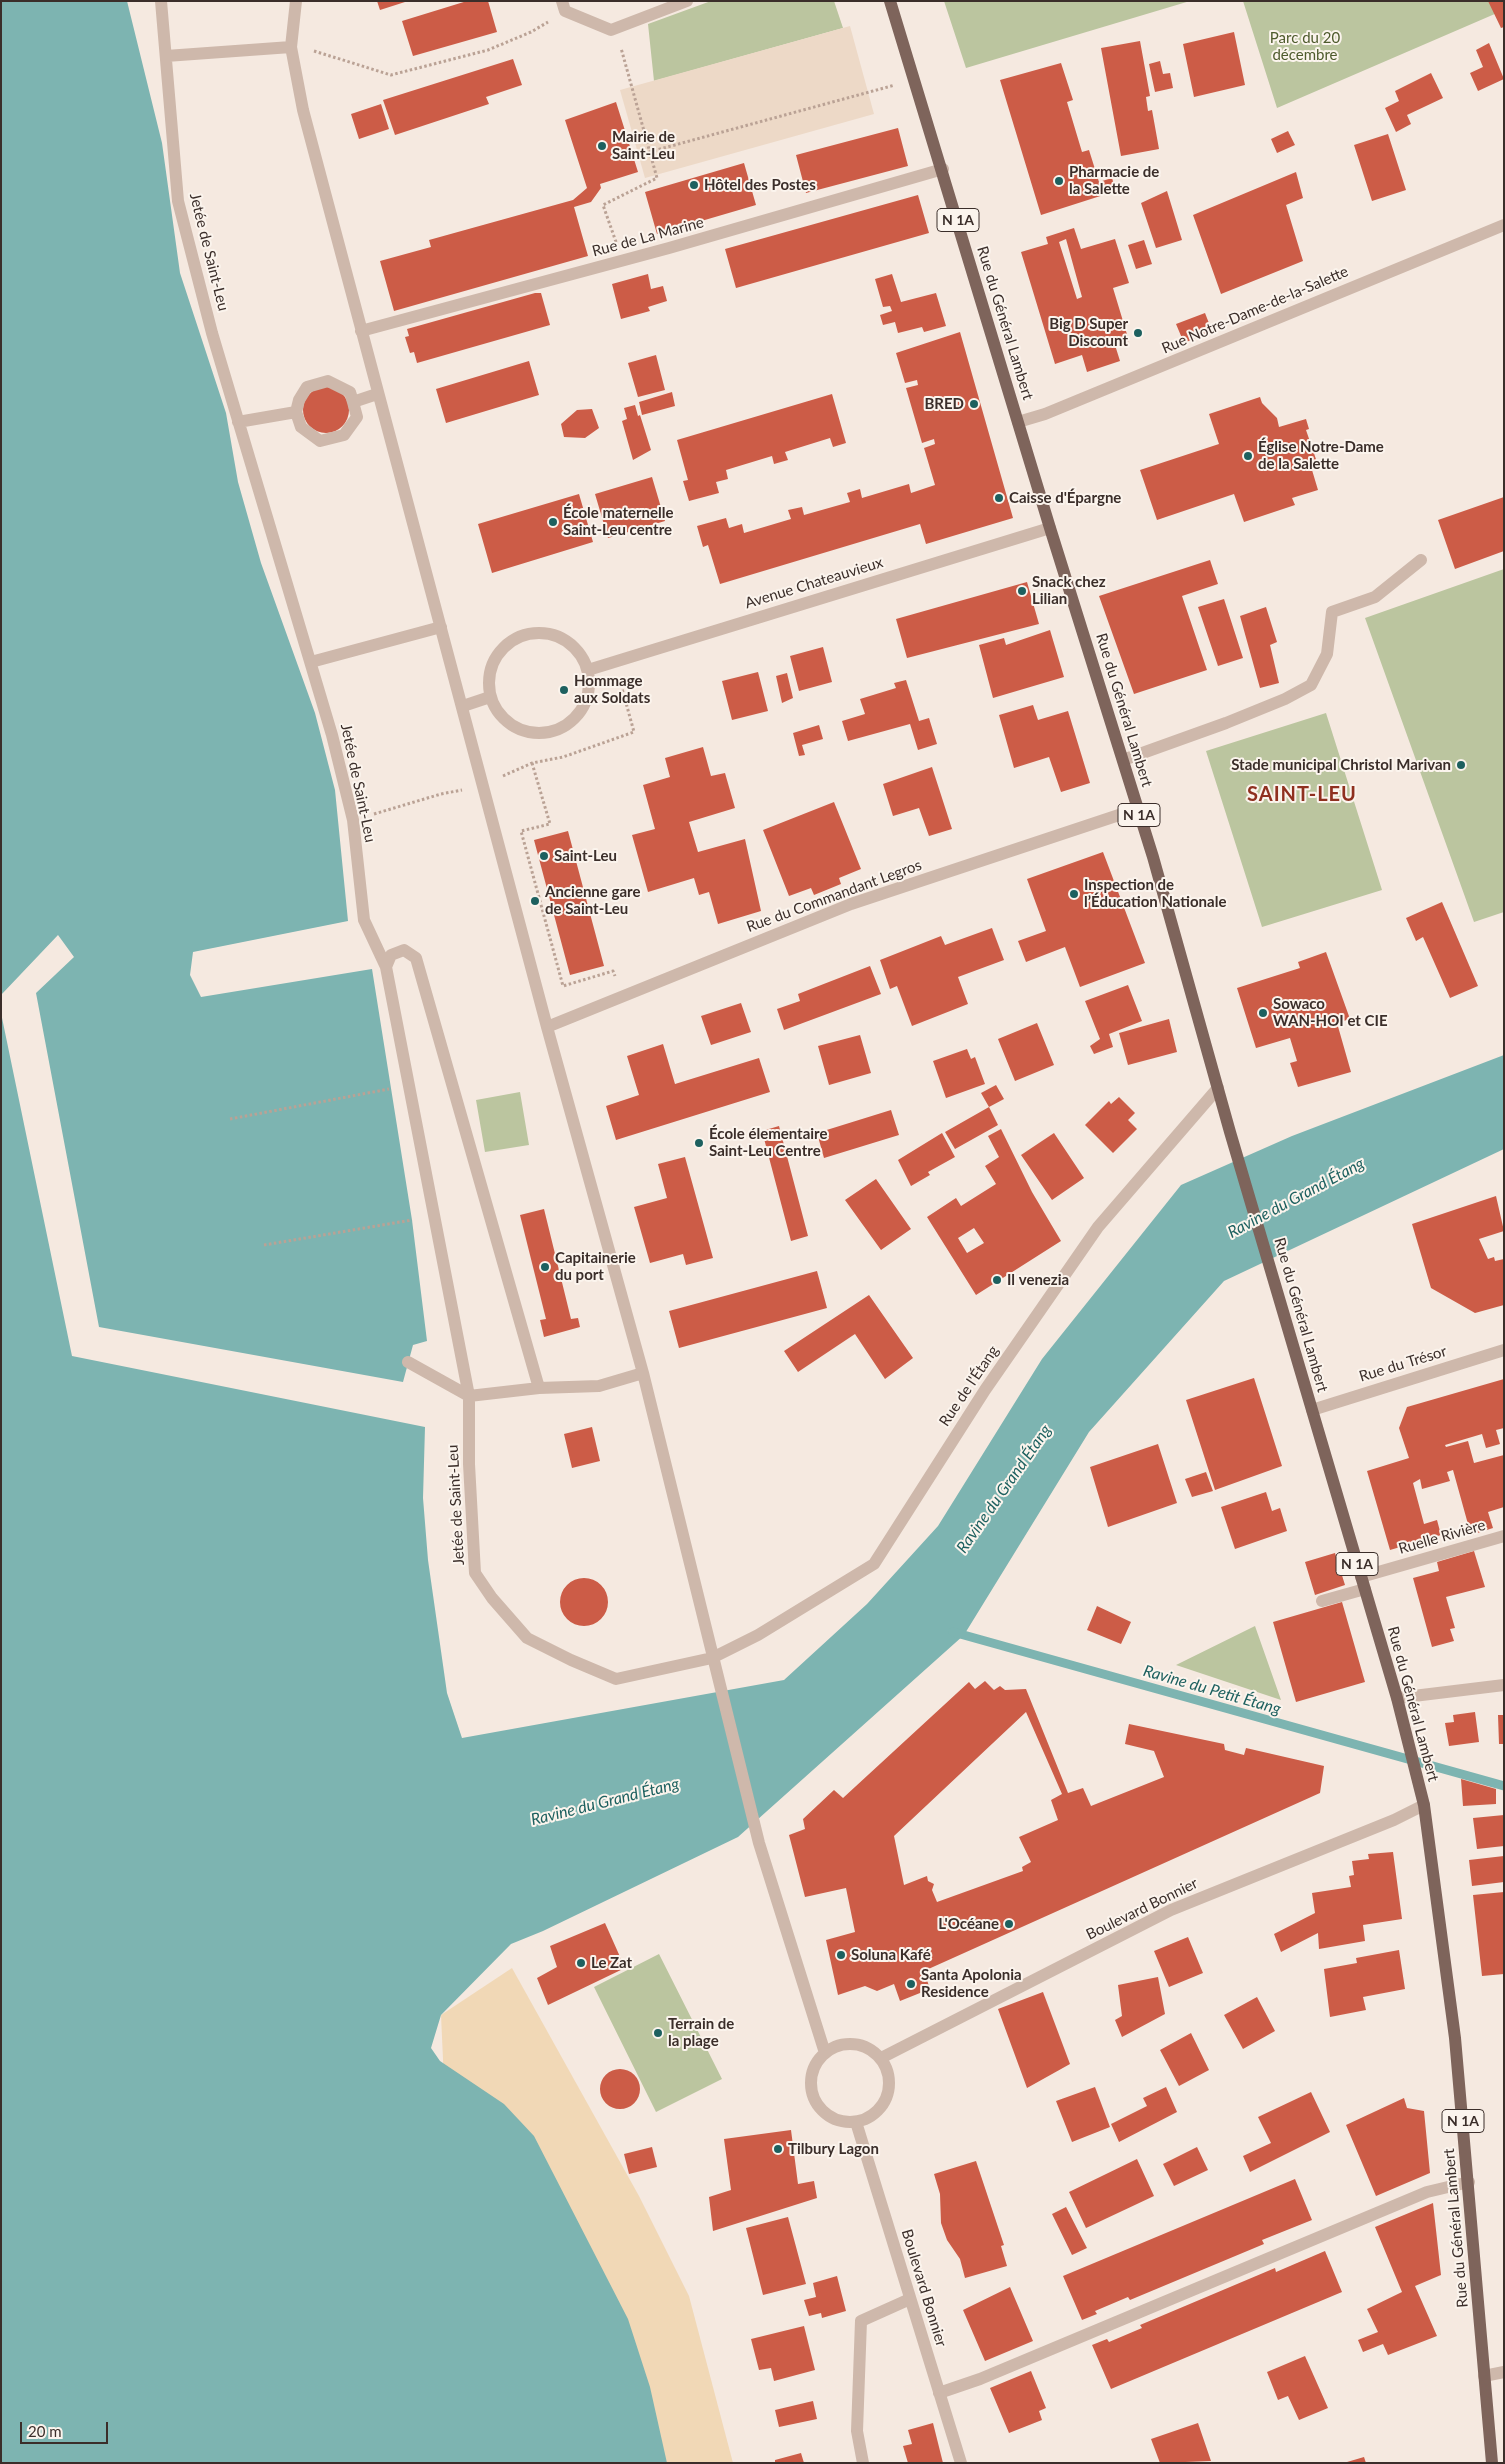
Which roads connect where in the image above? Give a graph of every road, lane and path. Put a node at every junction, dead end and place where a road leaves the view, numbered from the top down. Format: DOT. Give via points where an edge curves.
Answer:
graph roads {
  1 [pos="161,1"];
  2 [pos="296,1"];
  3 [pos="687,1"];
  4 [pos="890,1"];
  5 [pos="564,6"];
  6 [pos="616,28"];
  7 [pos="291,47"];
  8 [pos="166,56"];
  9 [pos="915,80"];
  10 [pos="649,152"];
  11 [pos="943,170"];
  12 [pos="1504,225"];
  13 [pos="623,260"];
  14 [pos="361,331"];
  15 [pos="378,394"];
  16 [pos="353,402"];
  17 [pos="296,412"];
  18 [pos="238,422"];
  19 [pos="1018,422"];
  20 [pos="1050,528"];
  21 [pos="1421,560"];
  22 [pos="441,627"];
  23 [pos="614,661"];
  24 [pos="311,662"];
  25 [pos="588,670"];
  26 [pos="490,697"];
  27 [pos="463,706"];
  28 [pos="1123,760"];
  29 [pos="532,763"];
  30 [pos="484,786"];
  31 [pos="1138,809"];
  32 [pos="353,820"];
  33 [pos="386,968"];
  34 [pos="621,996"];
  35 [pos="547,1027"];
  36 [pos="1218,1088"];
  37 [pos="390,1089"];
  38 [pos="230,1119"];
  39 [pos="412,1220"];
  40 [pos="264,1245"];
  41 [pos="1504,1350"];
  42 [pos="408,1362"];
  43 [pos="643,1373"];
  44 [pos="539,1388"];
  45 [pos="469,1396"];
  46 [pos="1312,1410"];
  47 [pos="1504,1536"];
  48 [pos="1363,1583"];
  49 [pos="1322,1601"];
  50 [pos="712,1658"];
  51 [pos="1504,1685"];
  52 [pos="1397,1698"];
  53 [pos="1424,1805"];
  54 [pos="825,2052"];
  55 [pos="881,2058"];
  56 [pos="856,2122"];
  57 [pos="1469,2182"];
  58 [pos="910,2299"];
  59 [pos="1504,2372"];
  60 [pos="1484,2376"];
  61 [pos="939,2393"];
  62 [pos="863,2463"];
  63 [pos="961,2463"];
  64 [pos="1492,2463"];
  1 -- 8 [label="street, Jetée de Saint-Leu"];
  2 -- 7 [label="street"];
  3 -- 6 [label="street"];
  4 -- 9 [label="main road, Rue du Général Lambert / N 1A"];
  5 -- 6 [label="street" via="611,30"];
  5 -- 7 [label="path" via="531,32 488,50 391,74"];
  6 -- 10 [label="path"];
  7 -- 8 [label="street"];
  7 -- 14 [label="street" via="303,110"];
  8 -- 18 [label="street, Jetée de Saint-Leu" via="178,201"];
  9 -- 10 [label="path"];
  9 -- 11 [label="main road, Rue du Général Lambert / N 1A"];
  10 -- 13 [label="path" via="657,178 603,205"];
  11 -- 13 [label="street, Rue de La Marine"];
  11 -- 19 [label="main road, Rue du Général Lambert / N 1A"];
  12 -- 19 [label="street, Rue Notre-Dame-de-la-Salette" via="1045,414"];
  13 -- 14 [label="street, Rue de La Marine"];
  14 -- 15 [label="street"];
  15 -- 16 [label="street"];
  15 -- 22 [label="street"];
  16 -- 17 [label="street" via="350,392 328,381 307,387"];
  16 -- 17 [label="street" via="357,417 344,435 320,441 301,427"];
  17 -- 18 [label="street"];
  18 -- 24 [label="street, Jetée de Saint-Leu"];
  19 -- 20 [label="main road, Rue du Général Lambert / N 1A"];
  20 -- 23 [label="street, Avenue Chateauvieux"];
  20 -- 28 [label="main road, Rue du Général Lambert / N 1A"];
  21 -- 28 [label="street" via="1375,598 1332,612 1327,654 1311,685 1226,723"];
  22 -- 24 [label="street"];
  22 -- 27 [label="street"];
  23 -- 25 [label="street, Avenue Chateauvieux"];
  23 -- 29 [label="path" via="634,732 563,757"];
  24 -- 32 [label="street, Jetée de Saint-Leu"];
  25 -- 26 [label="street" via="588,698 581,712 569,724 554,731 538,734 522,731 507,723"];
  25 -- 26 [label="street" via="578,651 566,640 534,633 511,642 494,661 488,677"];
  26 -- 27 [label="street"];
  27 -- 30 [label="street"];
  28 -- 31 [label="main road, Rue du Général Lambert / N 1A"];
  29 -- 30 [label="path"];
  29 -- 34 [label="path" via="550,824 521,832 563,986 613,971"];
  30 -- 32 [label="path" via="441,794"];
  30 -- 35 [label="street"];
  31 -- 34 [label="street, Rue du Commandant Legros" via="852,904"];
  31 -- 36 [label="main road, Rue du Général Lambert / N 1A"];
  32 -- 33 [label="street, Jetée de Saint-Leu" via="364,920"];
  33 -- 44 [label="street" via="391,955 404,950 416,958"];
  33 -- 45 [label="street, Jetée de Saint-Leu"];
  34 -- 35 [label="street, Rue du Commandant Legros"];
  35 -- 43 [label="street"];
  36 -- 46 [label="main road, Rue du Général Lambert / N 1A"];
  36 -- 50 [label="street, Rue de l'Étang" via="1098,1227 985,1390 874,1564 758,1636"];
  37 -- 38 [label="path"];
  39 -- 40 [label="path"];
  41 -- 46 [label="street, Rue du Trésor"];
  42 -- 45 [label="street"];
  43 -- 44 [label="street" via="599,1386"];
  43 -- 50 [label="street"];
  44 -- 45 [label="street"];
  45 -- 50 [label="street, Jetée de Saint-Leu" via="475,1573 527,1638 616,1679"];
  46 -- 48 [label="main road, Rue du Général Lambert / N 1A"];
  47 -- 48 [label="street, Ruelle Rivière"];
  48 -- 49 [label="street, Ruelle Rivière"];
  48 -- 52 [label="main road, Rue du Général Lambert / N 1A"];
  50 -- 54 [label="street" via="759,1843"];
  51 -- 52 [label="street"];
  52 -- 53 [label="main road, Rue du Général Lambert / N 1A"];
  53 -- 55 [label="street, Boulevard Bonnier" via="1171,1910"];
  53 -- 57 [label="main road, Rue du Général Lambert / N 1A" via="1455,2038"];
  54 -- 55 [label="street" via="844,2044 865,2046"];
  54 -- 56 [label="street" via="813,2069 811,2089 819,2108 836,2120"];
  55 -- 56 [label="street" via="889,2077 887,2097 875,2114"];
  56 -- 58 [label="street, Boulevard Bonnier"];
  57 -- 60 [label="main road, Rue du Général Lambert / N 1A"];
  57 -- 61 [label="street" via="1427,2192 980,2379"];
  58 -- 61 [label="street, Boulevard Bonnier"];
  58 -- 62 [label="street" via="860,2321 857,2431"];
  59 -- 60 [label="street"];
  60 -- 64 [label="main road, Rue du Général Lambert / N 1A"];
  61 -- 63 [label="street, Boulevard Bonnier"];
}
